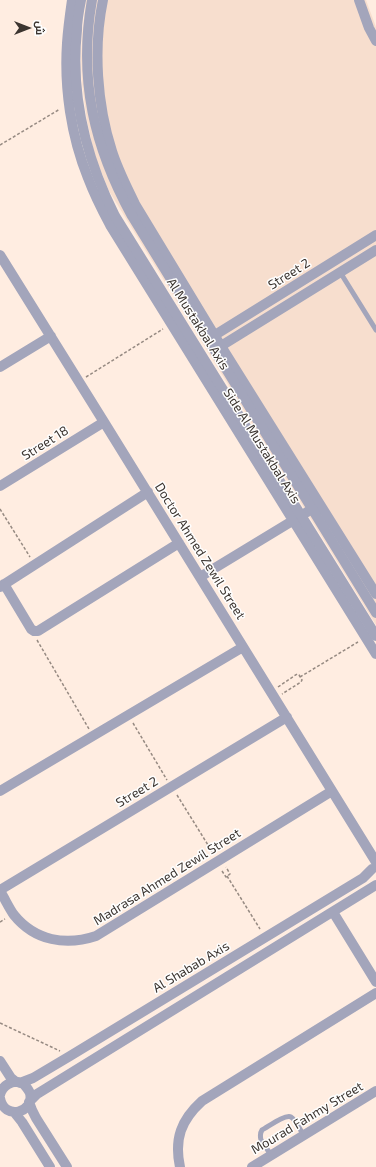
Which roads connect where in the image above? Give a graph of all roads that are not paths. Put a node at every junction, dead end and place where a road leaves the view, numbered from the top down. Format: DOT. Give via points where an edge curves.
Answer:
graph roads {
  1 [pos="72,0"];
  2 [pos="81,0"];
  3 [pos="92,0"];
  4 [pos="103,0"];
  5 [pos="359,0"];
  6 [pos="376,42"];
  7 [pos="376,235"];
  8 [pos="376,250"];
  9 [pos="0,255"];
  10 [pos="334,261"];
  11 [pos="340,272"];
  12 [pos="376,330"];
  13 [pos="215,335"];
  14 [pos="51,336"];
  15 [pos="222,346"];
  16 [pos="0,367"];
  17 [pos="104,422"];
  18 [pos="0,486"];
  19 [pos="148,492"];
  20 [pos="312,509"];
  21 [pos="297,518"];
  22 [pos="179,543"];
  23 [pos="200,577"];
  24 [pos="2,586"];
  25 [pos="376,594"];
  26 [pos="376,613"];
  27 [pos="371,637"];
  28 [pos="243,647"];
  29 [pos="376,654"];
  30 [pos="286,717"];
  31 [pos="0,791"];
  32 [pos="332,791"];
  33 [pos="375,865"];
  34 [pos="376,880"];
  35 [pos="376,885"];
  36 [pos="0,890"];
  37 [pos="333,912"];
  38 [pos="376,982"];
  39 [pos="376,993"];
  40 [pos="0,1061"];
  41 [pos="18,1082"];
  42 [pos="376,1091"];
  43 [pos="0,1096"];
  44 [pos="30,1101"];
  45 [pos="13,1112"];
  46 [pos="0,1117"];
  47 [pos="304,1136"];
  48 [pos="271,1155"];
  49 [pos="50,1167"];
  50 [pos="66,1167"];
  51 [pos="180,1167"];
  52 [pos="252,1167"];
  1 -- 21 [label="street, Side Al Mustakbal Axis" via="67,43 69,104 87,177 110,225"];
  2 -- 21 [label="street, Al Mustakbal Axis" via="75,54 78,102 88,150 105,195"];
  3 -- 20 [label="street, Al Mustakbal Axis" via="87,46 89,90 97,134 112,176 132,216"];
  4 -- 13 [label="street, Side Al Mustakbal Axis" via="99,27 99,89 112,151 135,204"];
  5 -- 6 [label="street"];
  7 -- 10 [label="street, Street 2"];
  8 -- 11 [label="street, Street 2"];
  9 -- 14 [label="street, Doctor Ahmed Zewil Street"];
  10 -- 11 [label="street"];
  10 -- 13 [label="street, Street 2"];
  11 -- 12 [label="lane"];
  11 -- 15 [label="street, Street 2"];
  13 -- 15 [label="street, Side Al Mustakbal Axis"];
  14 -- 16 [label="street"];
  14 -- 17 [label="street, Doctor Ahmed Zewil Street"];
  15 -- 25 [label="street, Side Al Mustakbal Axis"];
  17 -- 18 [label="street, Street 18"];
  17 -- 19 [label="street, Doctor Ahmed Zewil Street"];
  19 -- 22 [label="street, Doctor Ahmed Zewil Street"];
  19 -- 24 [label="street"];
  20 -- 21 [label="street"];
  20 -- 26 [label="street, Al Mustakbal Axis"];
  21 -- 23 [label="street"];
  21 -- 27 [label="street, Al Mustakbal Axis"];
  22 -- 23 [label="street, Doctor Ahmed Zewil Street"];
  22 -- 24 [label="street" via="41,630 31,629"];
  23 -- 28 [label="street, Doctor Ahmed Zewil Street"];
  27 -- 29 [label="street"];
  28 -- 30 [label="street, Doctor Ahmed Zewil Street"];
  28 -- 31 [label="street"];
  30 -- 32 [label="street, Doctor Ahmed Zewil Street"];
  30 -- 36 [label="street, Street 2"];
  32 -- 33 [label="street, Doctor Ahmed Zewil Street"];
  32 -- 36 [label="street, Madrasa Ahmed Zewil Street" via="86,940 63,941 42,936 23,924"];
  33 -- 34 [label="street, Doctor Ahmed Zewil Street" via="372,875"];
  33 -- 41 [label="street, Al Shabab Axis" via="363,878 266,937 70,1056 32,1078"];
  35 -- 37 [label="street, Al Shabab Axis"];
  37 -- 38 [label="street"];
  37 -- 44 [label="street, Al Shabab Axis" via="48,1087"];
  39 -- 51 [label="street" via="202,1101 187,1116 181,1131 178,1147"];
  40 -- 41 [label="street" via="11,1078"];
  41 -- 43 [label="street" via="6,1085"];
  41 -- 44 [label="street" via="30,1093"];
  42 -- 47 [label="street, Mourad Fahmy Street"];
  43 -- 45 [label="street" via="5,1109"];
  44 -- 45 [label="street" via="23,1110"];
  44 -- 50 [label="street" via="34,1114"];
  45 -- 46 [label="street"];
  45 -- 49 [label="street"];
  47 -- 48 [label="street, Mourad Fahmy Street"];
  47 -- 48 [label="lane" via="293,1119 289,1116 284,1117 261,1132 261,1140"];
  48 -- 52 [label="street, Mourad Fahmy Street"];
}
